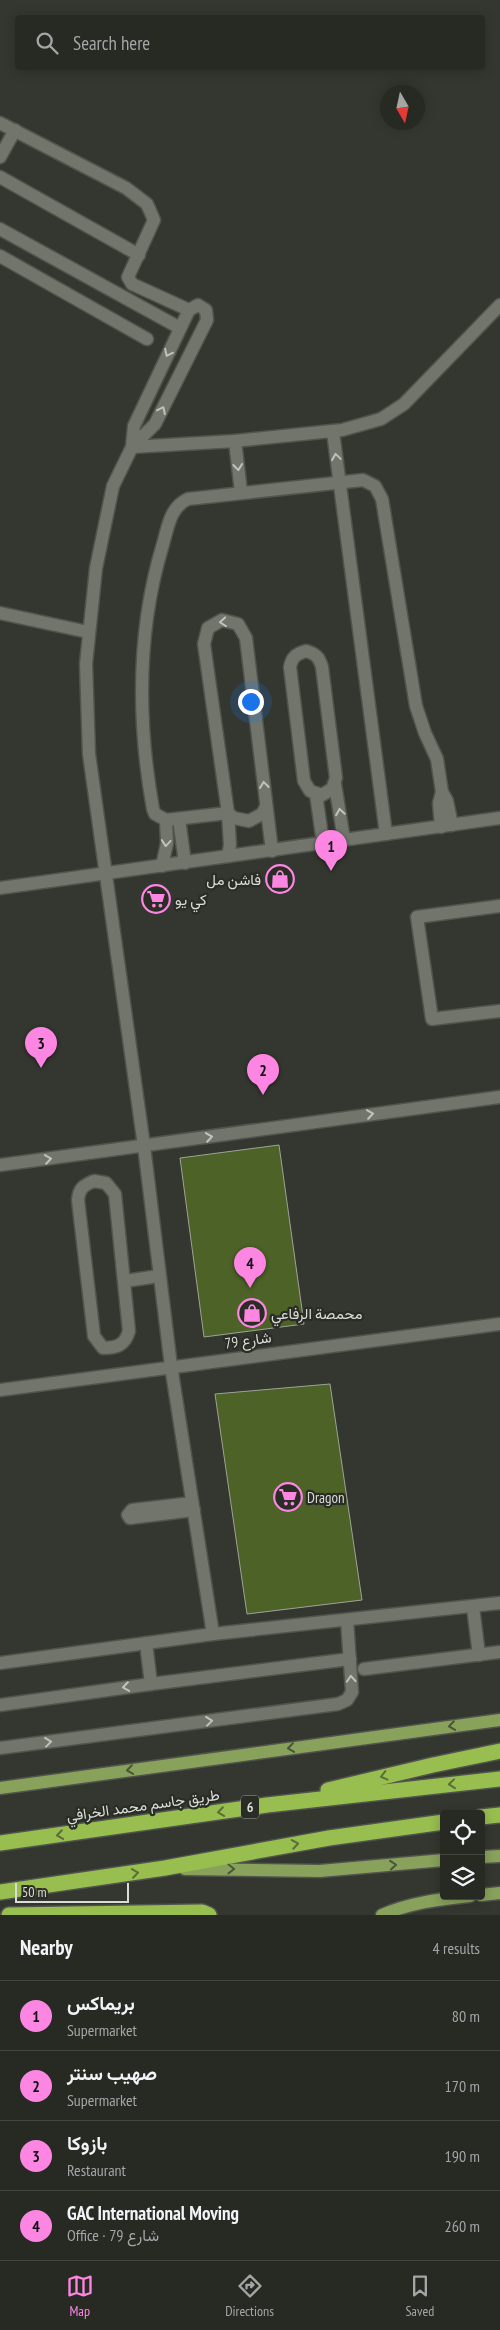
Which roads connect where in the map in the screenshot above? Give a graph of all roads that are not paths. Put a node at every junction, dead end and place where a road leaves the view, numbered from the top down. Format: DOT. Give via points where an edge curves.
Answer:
graph roads {
  1 [pos="0,123"];
  2 [pos="15,130"];
  3 [pos="0,157"];
  4 [pos="0,178"];
  5 [pos="0,229"];
  6 [pos="138,255"];
  7 [pos="0,256"];
  8 [pos="500,305"];
  9 [pos="189,310"];
  10 [pos="180,328"];
  11 [pos="146,339"];
  12 [pos="332,432"];
  13 [pos="235,441"];
  14 [pos="132,448"];
  15 [pos="339,482"];
  16 [pos="241,492"];
  17 [pos="0,613"];
  18 [pos="88,632"];
  19 [pos="335,784"];
  20 [pos="316,794"];
  21 [pos="266,807"];
  22 [pos="228,812"];
  23 [pos="500,818"];
  24 [pos="172,819"];
  25 [pos="446,826"];
  26 [pos="386,834"];
  27 [pos="344,840"];
  28 [pos="323,843"];
  29 [pos="272,851"];
  30 [pos="228,856"];
  31 [pos="185,862"];
  32 [pos="162,866"];
  33 [pos="106,874"];
  34 [pos="0,888"];
  35 [pos="500,906"];
  36 [pos="500,1010"];
  37 [pos="500,1097"];
  38 [pos="144,1146"];
  39 [pos="0,1165"];
  40 [pos="160,1276"];
  41 [pos="125,1281"];
  42 [pos="500,1324"];
  43 [pos="170,1366"];
  44 [pos="0,1390"];
  45 [pos="500,1603"];
  46 [pos="473,1606"];
  47 [pos="347,1620"];
  48 [pos="213,1634"];
  49 [pos="146,1643"];
  50 [pos="500,1652"];
  51 [pos="479,1655"];
  52 [pos="350,1659"];
  53 [pos="0,1663"];
  54 [pos="364,1669"];
  55 [pos="151,1684"];
  56 [pos="0,1705"];
  57 [pos="500,1720"];
  58 [pos="0,1748"];
  59 [pos="500,1751"];
  60 [pos="500,1779"];
  61 [pos="0,1788"];
  62 [pos="267,1805"];
  63 [pos="500,1815"];
  64 [pos="485,1817"];
  65 [pos="440,1823"];
  66 [pos="0,1843"];
  67 [pos="500,1856"];
  68 [pos="485,1857"];
  69 [pos="440,1860"];
  70 [pos="165,1868"];
  71 [pos="0,1892"];
  72 [pos="500,1893"];
  73 [pos="485,1895"];
  74 [pos="440,1900"];
  75 [pos="8,1915"];
  76 [pos="209,1915"];
  77 [pos="382,1915"];
  1 -- 2 [label="street"];
  2 -- 3 [label="street"];
  2 -- 6 [label="street" via="126,188 147,204 154,220"];
  4 -- 6 [label="street"];
  5 -- 10 [label="street"];
  6 -- 9 [label="street" via="128,277 132,284"];
  7 -- 11 [label="street"];
  8 -- 12 [label="street" via="404,404 368,424"];
  9 -- 10 [label="street"];
  14 -- 9 [label="street, one-way" via="156,424 207,320 203,306"];
  10 -- 14 [label="street, one-way" via="134,426"];
  12 -- 13 [label="street"];
  15 -- 12 [label="street, one-way"];
  13 -- 14 [label="street"];
  13 -- 16 [label="street, one-way"];
  14 -- 18 [label="street" via="114,486 98,559"];
  15 -- 16 [label="street"];
  15 -- 25 [label="street" via="363,480 380,492 416,706 437,758 442,792 439,803"];
  15 -- 26 [label="street"];
  16 -- 24 [label="street" via="188,499 177,506 154,581 143,646 142,720 153,809 156,814"];
  17 -- 18 [label="street"];
  18 -- 33 [label="street" via="89,754"];
  19 -- 20 [label="street" via="328,793"];
  19 -- 20 [label="street" via="322,667 320,659 306,651 298,653 290,667 304,781"];
  27 -- 19 [label="street, one-way"];
  20 -- 28 [label="street"];
  21 -- 22 [label="street" via="262,814 249,821 234,818"];
  21 -- 22 [label="street, one-way" via="246,638 238,624 222,620 208,628 204,644"];
  21 -- 29 [label="street"];
  22 -- 24 [label="street"];
  22 -- 30 [label="street"];
  23 -- 25 [label="street"];
  24 -- 31 [label="street"];
  24 -- 32 [label="street, one-way"];
  25 -- 26 [label="street"];
  26 -- 27 [label="street"];
  27 -- 28 [label="street"];
  28 -- 29 [label="street"];
  29 -- 30 [label="street"];
  30 -- 31 [label="street"];
  31 -- 32 [label="street"];
  32 -- 33 [label="street"];
  33 -- 34 [label="street"];
  33 -- 38 [label="street"];
  35 -- 36 [label="street" via="417,917 432,1018"];
  38 -- 37 [label="street, one-way"];
  39 -- 38 [label="street, one-way"];
  38 -- 40 [label="street"];
  40 -- 41 [label="street"];
  40 -- 43 [label="street"];
  41 -- 41 [label="street" via="115,1194 106,1183 94,1181 84,1185 78,1200 94,1336 103,1348 120,1346 127,1339"];
  42 -- 43 [label="street, شارع 79"];
  43 -- 44 [label="street, شارع 79"];
  43 -- 48 [label="street"];
  45 -- 46 [label="street"];
  46 -- 47 [label="street"];
  46 -- 51 [label="street"];
  47 -- 48 [label="street"];
  47 -- 52 [label="street"];
  48 -- 49 [label="street"];
  49 -- 53 [label="street"];
  49 -- 55 [label="street"];
  50 -- 51 [label="street"];
  51 -- 54 [label="street"];
  52 -- 55 [label="street"];
  58 -- 52 [label="street, one-way" via="338,1704 347,1700 352,1692"];
  55 -- 56 [label="street, one-way"];
  57 -- 61 [label="main road, one-way"];
  59 -- 62 [label="highway, one-way"];
  60 -- 62 [label="highway, طريق جاسم محمد الخرافي / 6, one-way"];
  62 -- 66 [label="highway, طريق جاسم محمد الخرافي / 6, one-way"];
  63 -- 64 [label="highway"];
  70 -- 65 [label="highway, one-way" via="330,1838"];
  67 -- 68 [label="main road"];
  70 -- 69 [label="main road, one-way" via="320,1871"];
  71 -- 70 [label="highway, one-way"];
  72 -- 73 [label="main road"];
  74 -- 77 [label="main road"];
  75 -- 76 [label="highway" via="156,1912 202,1912"];
}
